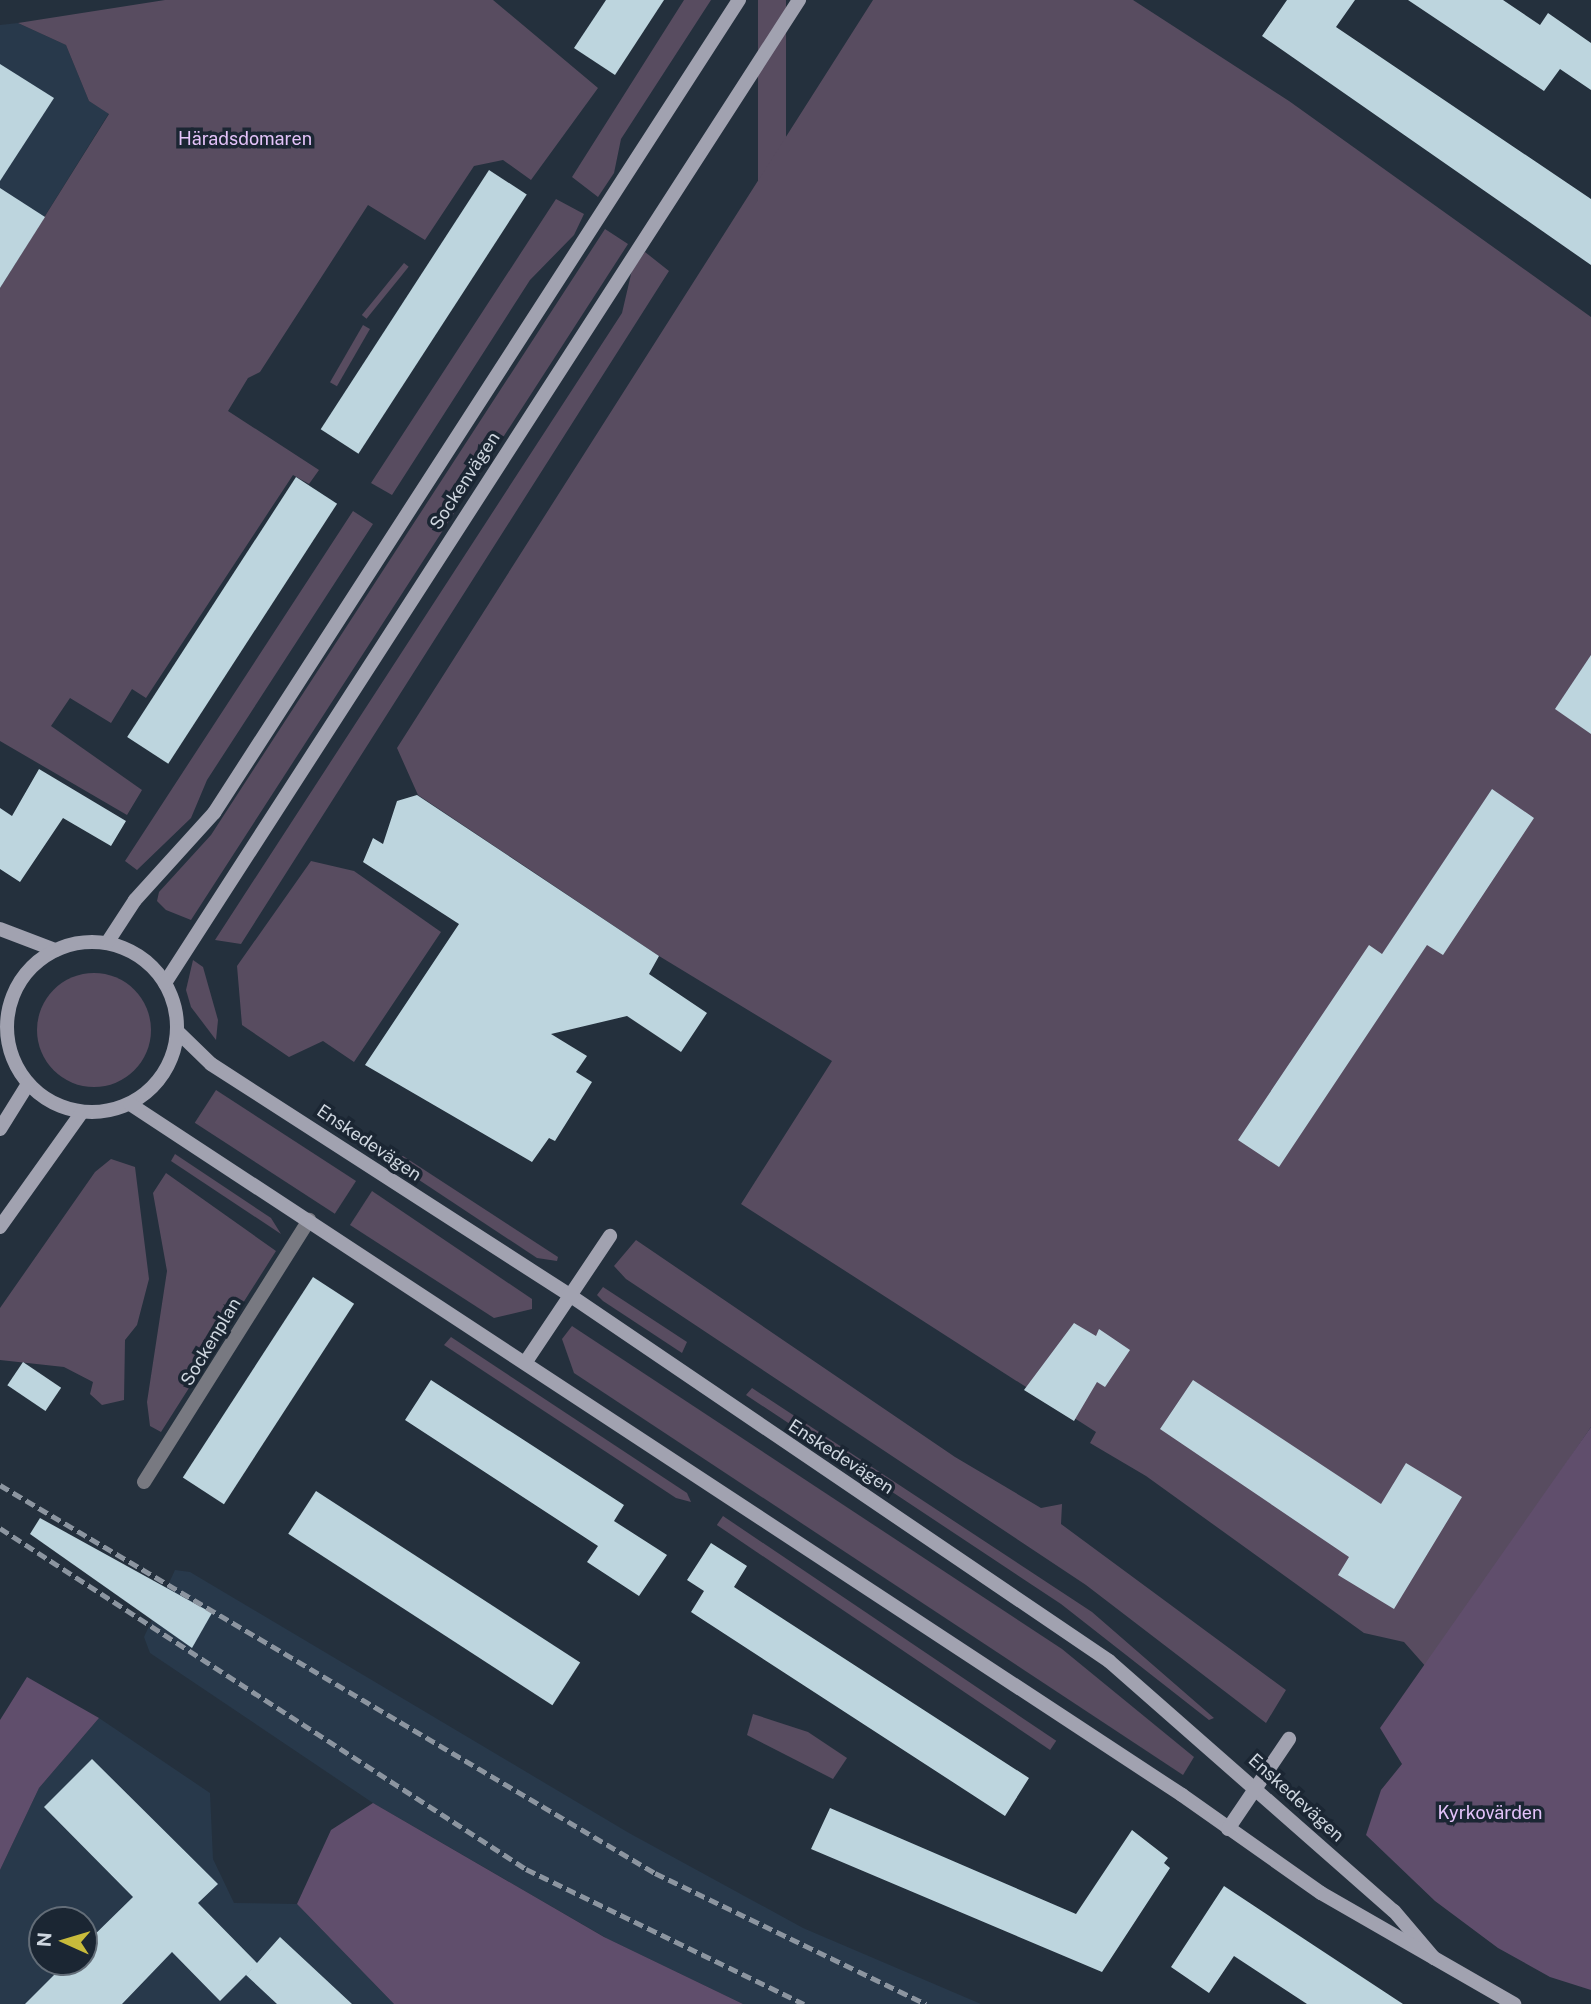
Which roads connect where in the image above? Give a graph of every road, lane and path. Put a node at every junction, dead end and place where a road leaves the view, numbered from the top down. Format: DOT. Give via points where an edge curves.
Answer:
graph roads {
  1 [pos="739,0"];
  2 [pos="799,0"];
  3 [pos="0,929"];
  4 [pos="107,943"];
  5 [pos="55,950"];
  6 [pos="165,984"];
  7 [pos="3,1019"];
  8 [pos="177,1031"];
  9 [pos="28,1084"];
  10 [pos="130,1104"];
  11 [pos="82,1112"];
  12 [pos="0,1129"];
  13 [pos="309,1220"];
  14 [pos="0,1227"];
  15 [pos="610,1236"];
  16 [pos="568,1294"];
  17 [pos="525,1363"];
  18 [pos="144,1482"];
  19 [pos="1289,1739"];
  20 [pos="1254,1788"];
  21 [pos="1228,1829"];
  22 [pos="1442,1968"];
  23 [pos="1514,2004"];
  1 -- 4 [label="street, Sockenvägen" via="214,813 135,900"];
  2 -- 6 [label="street, Sockenvägen"];
  3 -- 5 [label="street"];
  4 -- 5 [label="street"];
  4 -- 6 [label="street" via="140,957"];
  5 -- 7 [label="street" via="22,979"];
  6 -- 8 [label="street"];
  7 -- 9 [label="street" via="16,1066"];
  8 -- 10 [label="street" via="163,1074"];
  8 -- 16 [label="street, Enskedevägen" via="211,1064"];
  9 -- 11 [label="street" via="52,1103"];
  9 -- 12 [label="street"];
  10 -- 11 [label="street"];
  10 -- 13 [label="street, Enskedevägen"];
  11 -- 14 [label="street"];
  13 -- 17 [label="street, Enskedevägen"];
  13 -- 18 [label="street, Sockenplan"];
  15 -- 16 [label="street"];
  16 -- 17 [label="street"];
  16 -- 20 [label="street, Enskedevägen" via="1109,1661"];
  17 -- 21 [label="street, Enskedevägen"];
  19 -- 20 [label="street"];
  20 -- 21 [label="street"];
  20 -- 22 [label="street, Enskedevägen" via="1394,1910"];
  21 -- 22 [label="street, Enskedevägen"];
  22 -- 23 [label="street, Enskedevägen"];
}
